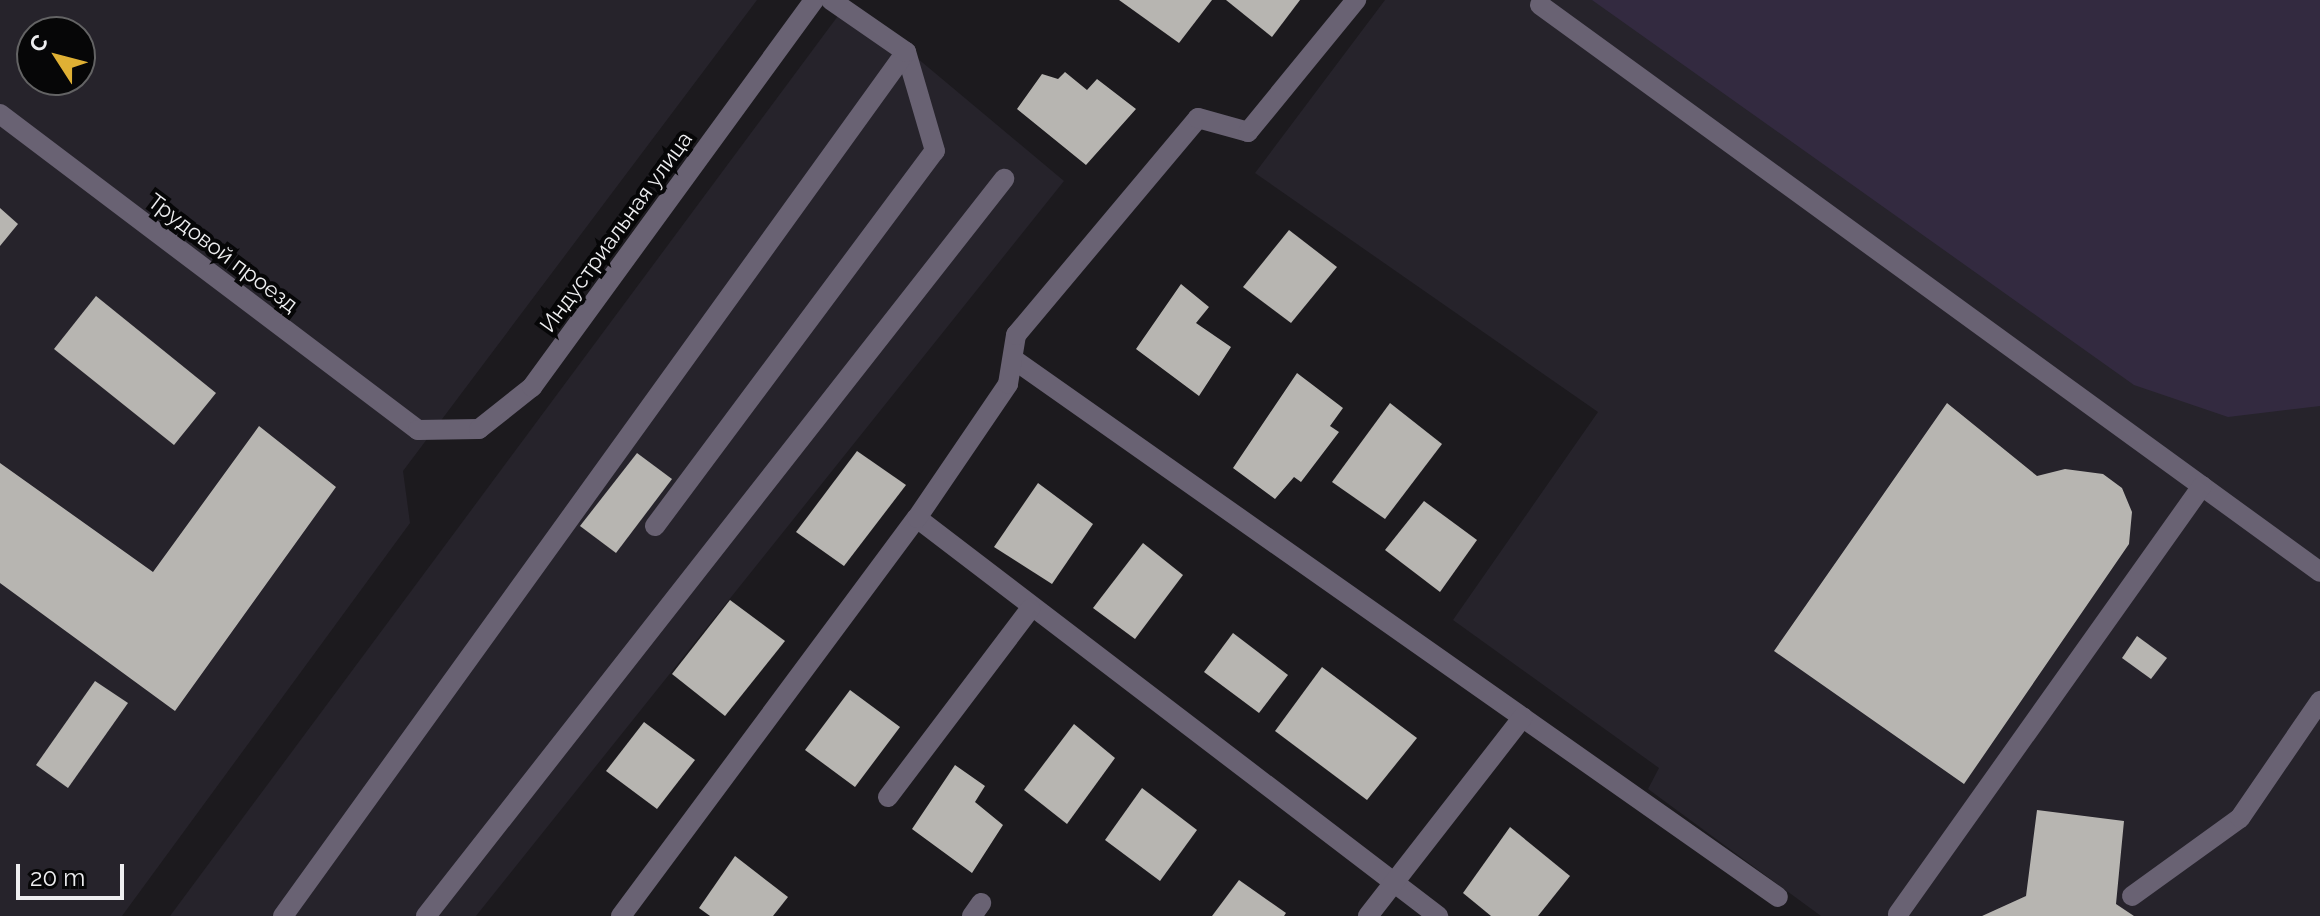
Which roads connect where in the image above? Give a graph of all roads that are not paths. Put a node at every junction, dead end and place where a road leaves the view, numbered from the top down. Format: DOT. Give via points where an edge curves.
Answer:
graph roads {
  1 [pos="814,0"];
  2 [pos="831,0"];
  3 [pos="1356,0"];
  4 [pos="1540,5"];
  5 [pos="906,52"];
  6 [pos="0,114"];
  7 [pos="1004,179"];
  8 [pos="1013,359"];
  9 [pos="418,430"];
  10 [pos="2202,486"];
  11 [pos="917,518"];
  12 [pos="655,526"];
  13 [pos="2320,572"];
  14 [pos="1030,609"];
  15 [pos="2320,701"];
  16 [pos="1523,717"];
  17 [pos="888,797"];
  18 [pos="1393,880"];
  19 [pos="2132,896"];
  20 [pos="1778,897"];
  21 [pos="1898,914"];
  22 [pos="283,916"];
  23 [pos="426,916"];
  24 [pos="621,916"];
  25 [pos="1368,916"];
  26 [pos="1438,916"];
  1 -- 9 [label="street, Индустриальная улица" via="532,387 479,429"];
  2 -- 5 [label="street"];
  3 -- 8 [label="street" via="1248,132 1198,118 1016,335"];
  4 -- 10 [label="street"];
  5 -- 12 [label="street" via="935,151"];
  5 -- 22 [label="street"];
  6 -- 9 [label="street, Трудовой проезд"];
  7 -- 23 [label="street"];
  8 -- 11 [label="street" via="1008,384"];
  8 -- 16 [label="street"];
  10 -- 13 [label="street"];
  10 -- 21 [label="street"];
  11 -- 14 [label="street"];
  11 -- 24 [label="street"];
  14 -- 17 [label="street"];
  14 -- 18 [label="street"];
  15 -- 19 [label="street" via="2240,818"];
  16 -- 18 [label="street"];
  16 -- 20 [label="street"];
  18 -- 25 [label="street"];
  18 -- 26 [label="street"];
}
